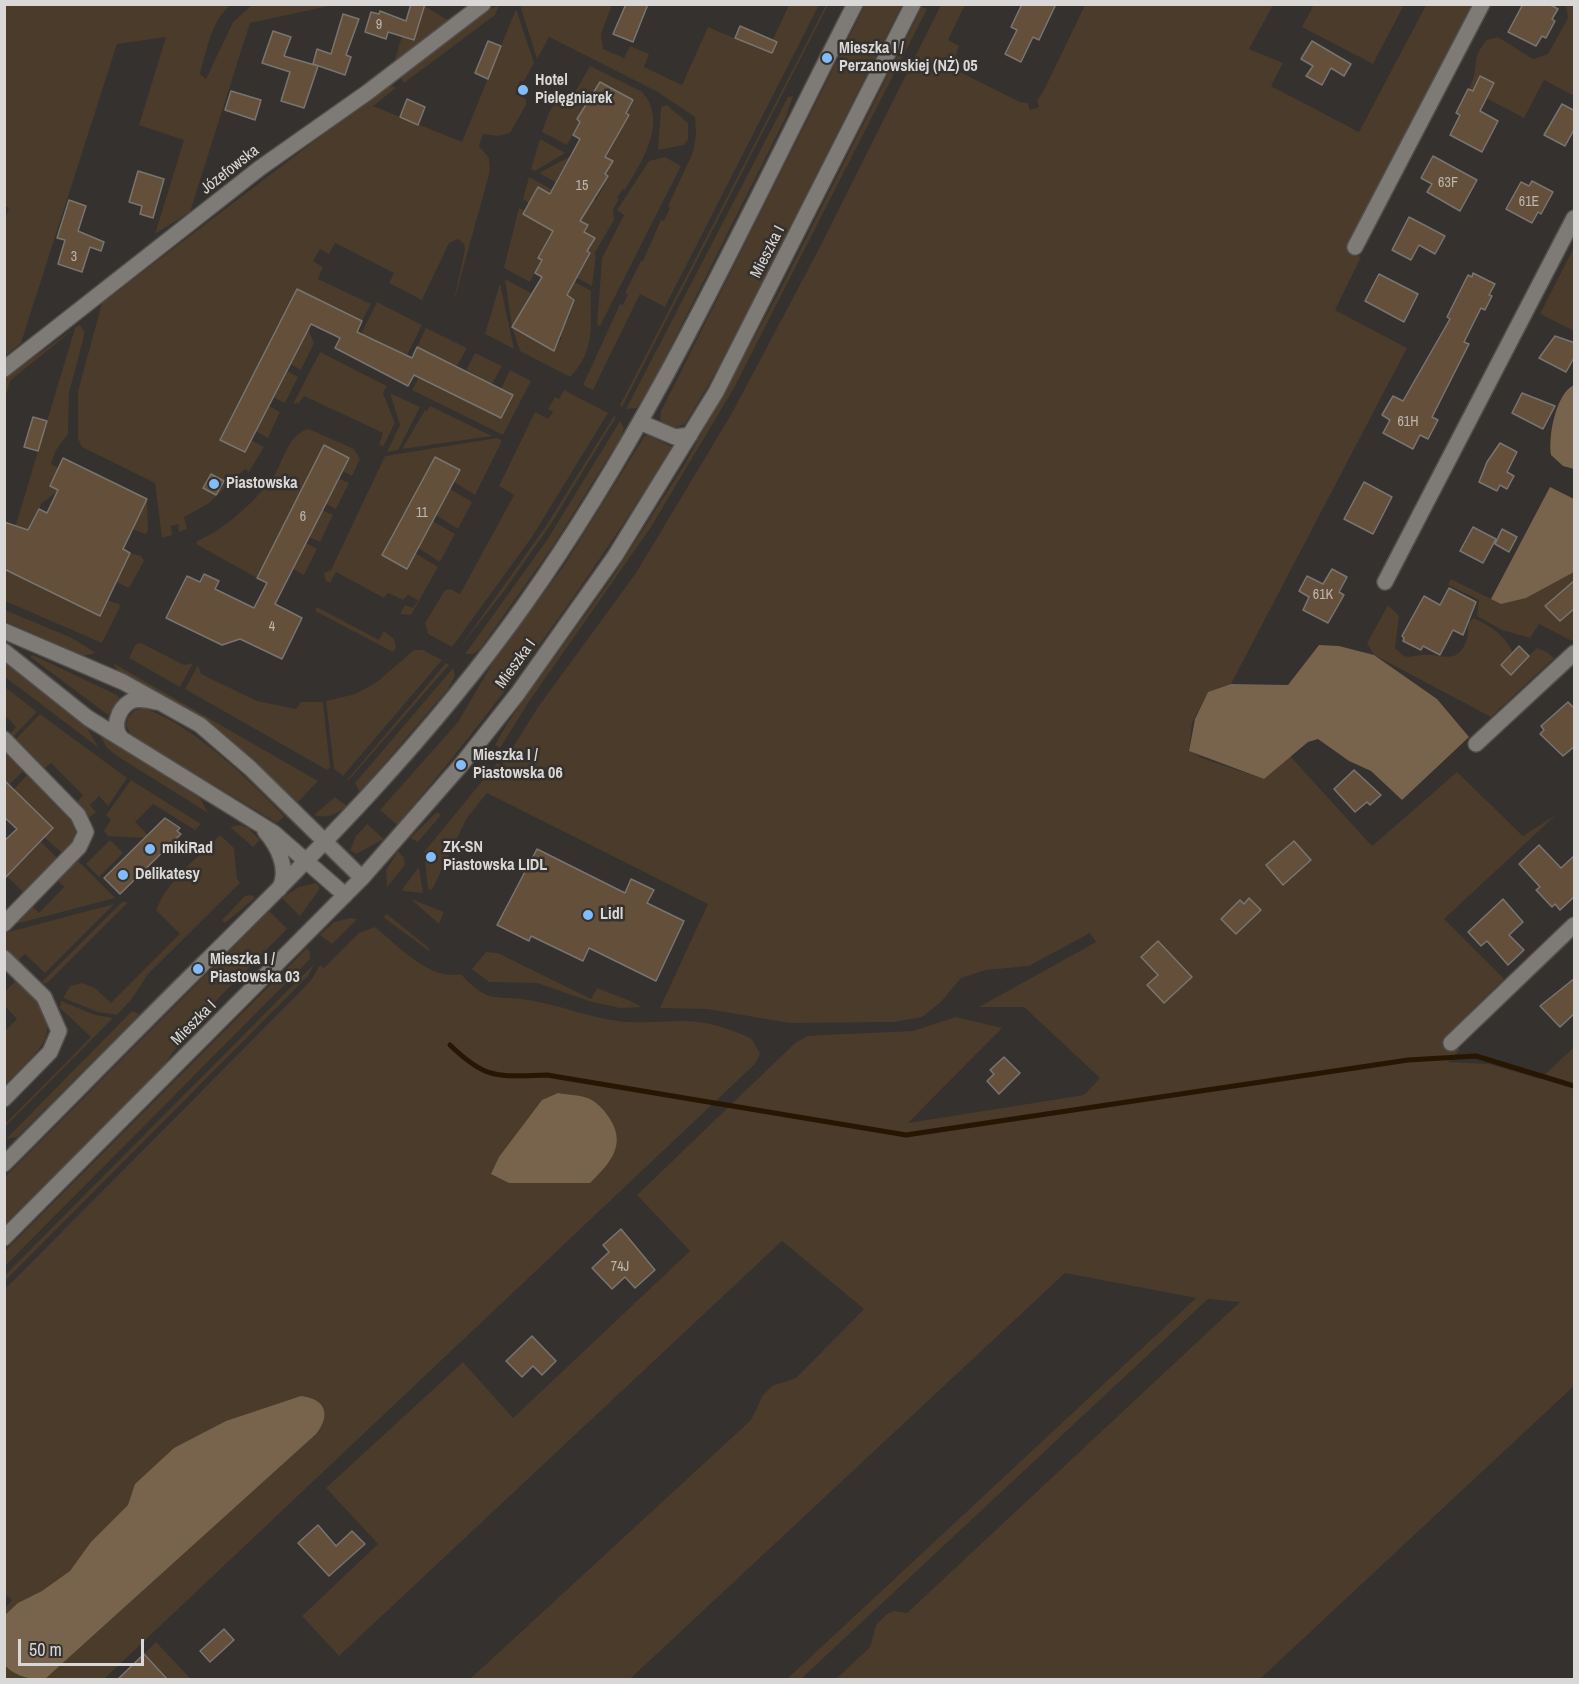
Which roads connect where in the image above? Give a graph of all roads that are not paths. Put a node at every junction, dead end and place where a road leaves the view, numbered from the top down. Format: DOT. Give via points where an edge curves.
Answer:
graph roads {
  1 [pos="483,4"];
  2 [pos="855,4"];
  3 [pos="913,4"];
  4 [pos="1482,4"];
  5 [pos="1575,218"];
  6 [pos="1355,247"];
  7 [pos="4,369"];
  8 [pos="642,423"];
  9 [pos="690,435"];
  10 [pos="1385,582"];
  11 [pos="4,631"];
  12 [pos="4,651"];
  13 [pos="1575,653"];
  14 [pos="170,706"];
  15 [pos="4,739"];
  16 [pos="1476,744"];
  17 [pos="129,746"];
  18 [pos="259,824"];
  19 [pos="324,842"];
  20 [pos="308,860"];
  21 [pos="362,878"];
  22 [pos="279,890"];
  23 [pos="345,895"];
  24 [pos="4,924"];
  25 [pos="1575,925"];
  26 [pos="4,958"];
  27 [pos="1451,1044"];
  28 [pos="4,1099"];
  29 [pos="4,1164"];
  30 [pos="4,1238"];
  1 -- 7 [label="street, Józefowska" via="260,168"];
  2 -- 8 [label="street, Mieszka I"];
  3 -- 9 [label="street, Mieszka I" via="746,335"];
  4 -- 6 [label="street"];
  5 -- 10 [label="street"];
  8 -- 9 [label="street" via="675,437"];
  8 -- 19 [label="street, Mieszka I" via="523,608 423,735"];
  9 -- 21 [label="street, Mieszka I" via="615,556 518,693"];
  11 -- 14 [label="street" via="98,670"];
  12 -- 17 [label="street"];
  13 -- 16 [label="street"];
  14 -- 17 [label="street" via="143,700 125,706 116,729"];
  14 -- 19 [label="street" via="219,740"];
  15 -- 24 [label="street" via="78,815 86,832 79,847"];
  17 -- 18 [label="street"];
  18 -- 20 [label="street"];
  18 -- 22 [label="street" via="280,856 284,880"];
  19 -- 20 [label="street, Mieszka I"];
  19 -- 21 [label="street"];
  20 -- 22 [label="street, Mieszka I"];
  20 -- 23 [label="street"];
  21 -- 23 [label="street, Mieszka I"];
  22 -- 29 [label="street, Mieszka I"];
  23 -- 30 [label="street, Mieszka I"];
  25 -- 27 [label="street"];
  26 -- 28 [label="street" via="44,997 59,1031 50,1052"];
}
